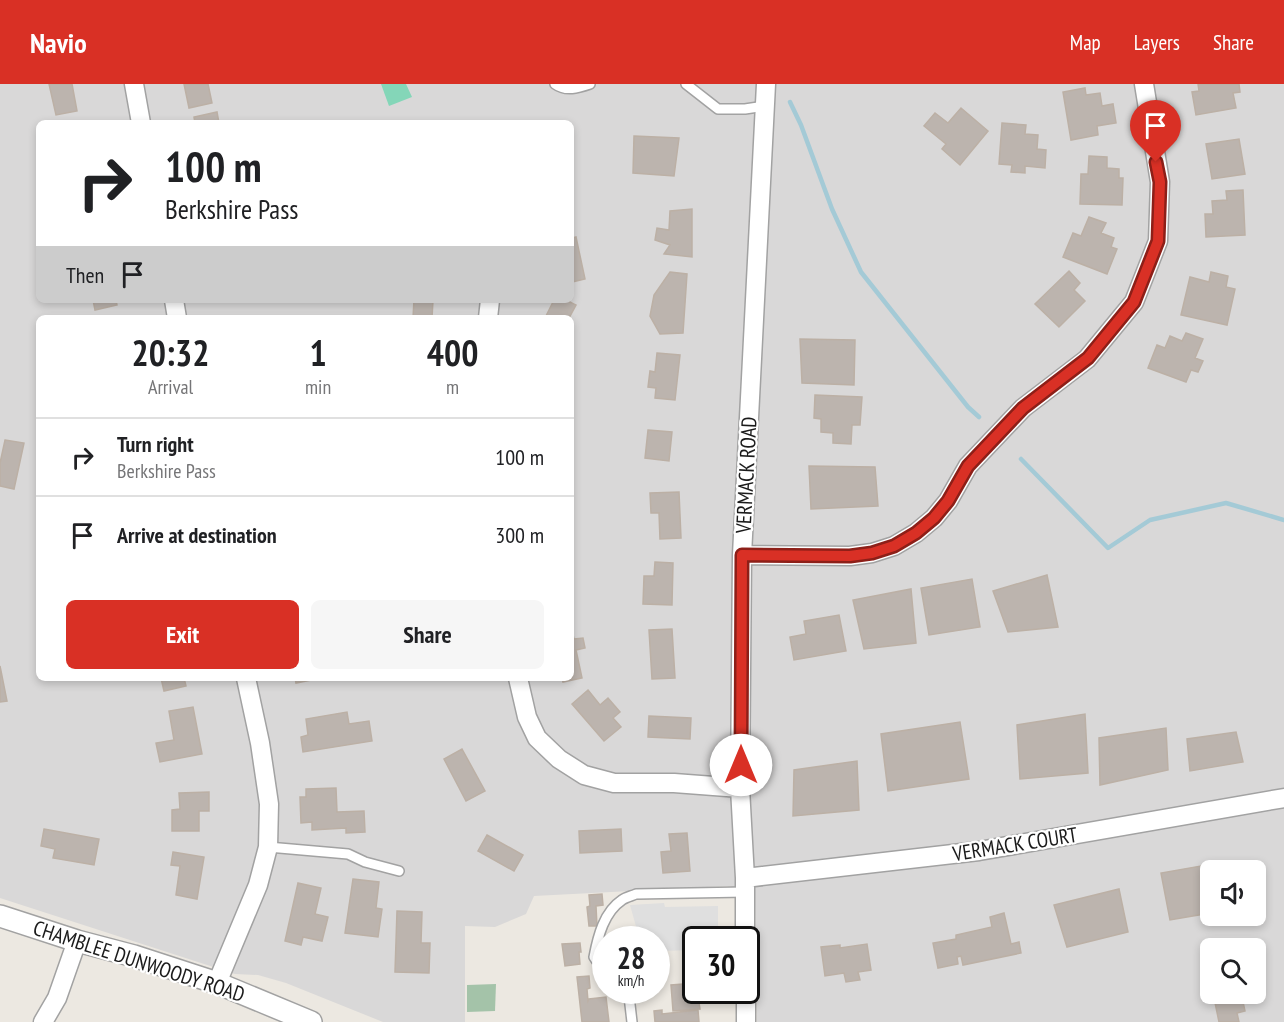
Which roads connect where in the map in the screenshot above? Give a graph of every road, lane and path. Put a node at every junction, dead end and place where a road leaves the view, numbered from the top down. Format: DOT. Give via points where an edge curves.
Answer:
graph roads {
  1 [pos="134,84"];
  2 [pos="555,84"];
  3 [pos="590,84"];
  4 [pos="686,84"];
  5 [pos="766,84"];
  6 [pos="1143,84"];
  7 [pos="765,106"];
  8 [pos="140,120"];
  9 [pos="742,555"];
  10 [pos="247,681"];
  11 [pos="519,681"];
  12 [pos="741,788"];
  13 [pos="1284,798"];
  14 [pos="268,847"];
  15 [pos="399,871"];
  16 [pos="745,885"];
  17 [pos="0,916"];
  18 [pos="603,926"];
  19 [pos="745,926"];
  20 [pos="77,941"];
  21 [pos="217,983"];
  22 [pos="630,1004"];
  23 [pos="746,1004"];
  24 [pos="43,1022"];
  25 [pos="311,1022"];
  26 [pos="632,1022"];
  27 [pos="746,1022"];
  1 -- 8 [label="street"];
  2 -- 3 [label="lane" via="564,89"];
  4 -- 7 [label="lane" via="718,109"];
  5 -- 7 [label="street, VERMACK ROAD"];
  6 -- 9 [label="street" via="1160,182 1158,241 1134,302 1088,358 1023,408 968,466 934,518 894,546 850,556"];
  7 -- 9 [label="street, VERMACK ROAD"];
  9 -- 12 [label="street, VERMACK ROAD"];
  10 -- 14 [label="street" via="269,804"];
  11 -- 12 [label="street" via="527,717 537,738 584,775 614,783"];
  12 -- 16 [label="street, VERMACK ROAD"];
  13 -- 16 [label="street, VERMACK COURT" via="979,851"];
  14 -- 15 [label="lane" via="348,854"];
  14 -- 21 [label="street" via="258,885"];
  16 -- 18 [label="lane" via="636,894 623,899"];
  16 -- 19 [label="street, VERMACK ROAD"];
  17 -- 20 [label="street, CHAMBLEE DUNWOODY ROAD"];
  20 -- 21 [label="street, CHAMBLEE DUNWOODY ROAD"];
  20 -- 24 [label="street" via="57,998"];
  21 -- 25 [label="street, CHAMBLEE DUNWOODY ROAD"];
  22 -- 26 [label="lane"];
  23 -- 27 [label="street"];
}
